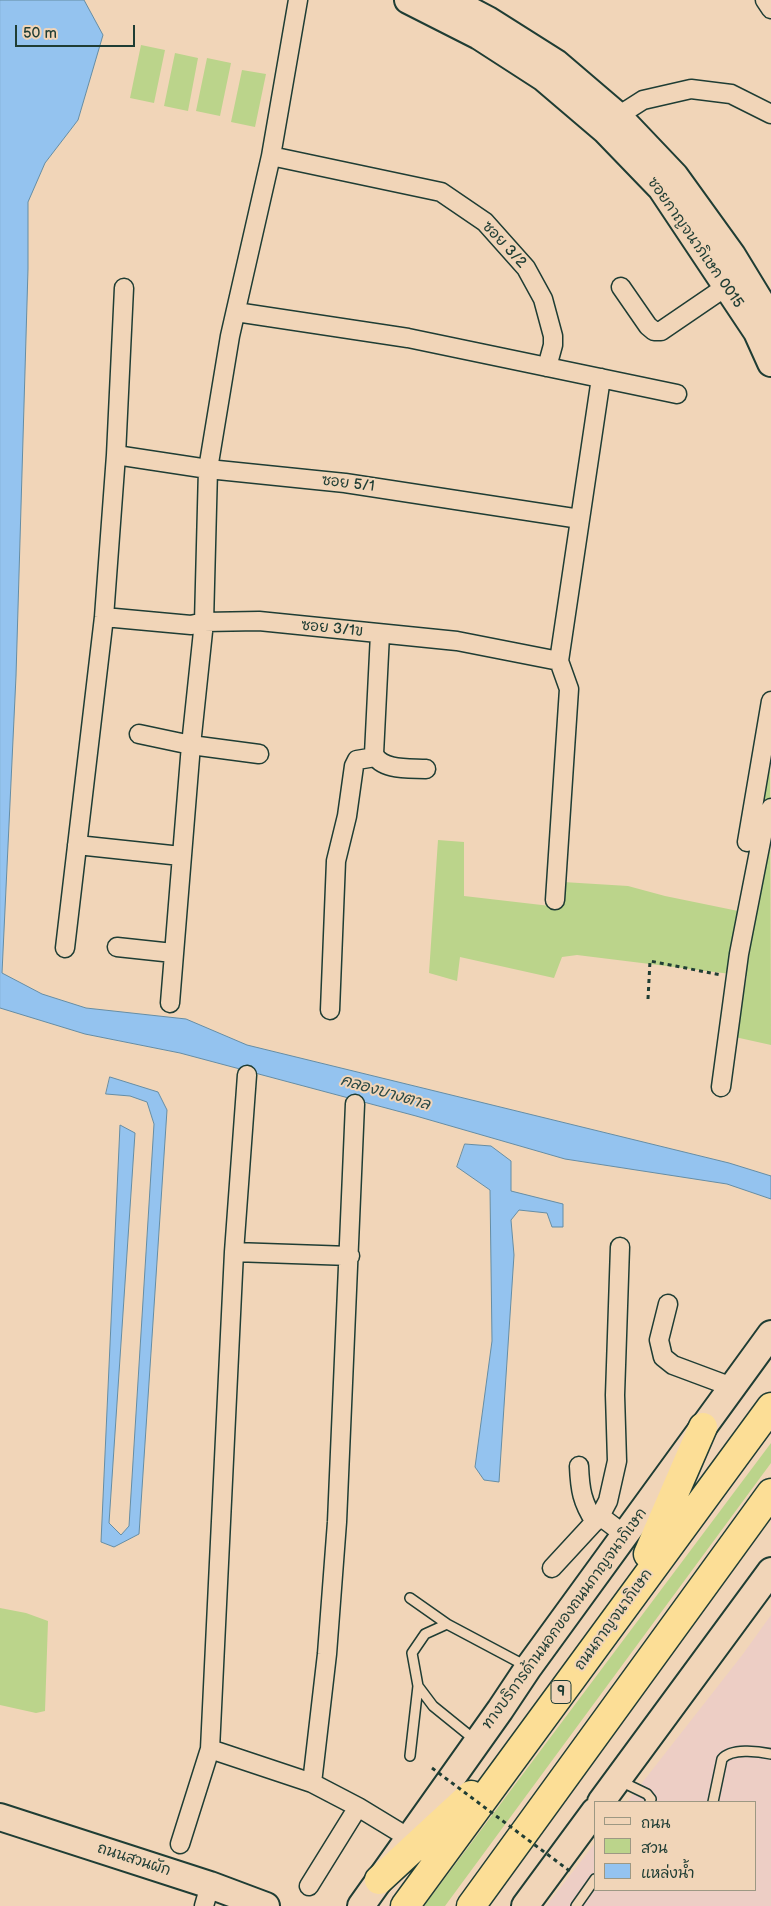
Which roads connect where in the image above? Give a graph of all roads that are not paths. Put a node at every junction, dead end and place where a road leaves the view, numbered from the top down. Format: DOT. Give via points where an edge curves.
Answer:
graph roads {
  1 [pos="298,0"];
  2 [pos="408,0"];
  3 [pos="450,0"];
  4 [pos="765,0"];
  5 [pos="771,9"];
  6 [pos="771,114"];
  7 [pos="611,123"];
  8 [pos="271,156"];
  9 [pos="727,286"];
  10 [pos="620,287"];
  11 [pos="124,288"];
  12 [pos="236,312"];
  13 [pos="766,325"];
  14 [pos="771,363"];
  15 [pos="547,367"];
  16 [pos="601,378"];
  17 [pos="677,394"];
  18 [pos="116,455"];
  19 [pos="208,469"];
  20 [pos="580,519"];
  21 [pos="104,617"];
  22 [pos="204,622"];
  23 [pos="380,634"];
  24 [pos="559,661"];
  25 [pos="771,701"];
  26 [pos="138,734"];
  27 [pos="191,745"];
  28 [pos="259,754"];
  29 [pos="375,757"];
  30 [pos="426,769"];
  31 [pos="771,808"];
  32 [pos="747,842"];
  33 [pos="77,845"];
  34 [pos="182,856"];
  35 [pos="555,900"];
  36 [pos="65,948"];
  37 [pos="117,948"];
  38 [pos="173,954"];
  39 [pos="170,1004"];
  40 [pos="330,1010"];
  41 [pos="247,1075"];
  42 [pos="721,1087"];
  43 [pos="355,1104"];
  44 [pos="620,1247"];
  45 [pos="234,1252"];
  46 [pos="350,1256"];
  47 [pos="668,1304"];
  48 [pos="771,1334"];
  49 [pos="732,1387"];
  50 [pos="771,1406"];
  51 [pos="703,1427"];
  52 [pos="579,1466"];
  53 [pos="771,1493"];
  54 [pos="598,1519"];
  55 [pos="625,1535"];
  56 [pos="552,1568"];
  57 [pos="770,1575"];
  58 [pos="410,1598"];
  59 [pos="628,1601"];
  60 [pos="447,1624"];
  61 [pos="528,1668"];
  62 [pos="418,1686"];
  63 [pos="477,1742"];
  64 [pos="210,1749"];
  65 [pos="518,1751"];
  66 [pos="771,1754"];
  67 [pos="410,1756"];
  68 [pos="618,1780"];
  69 [pos="312,1784"];
  70 [pos="602,1801"];
  71 [pos="650,1801"];
  72 [pos="713,1801"];
  73 [pos="358,1807"];
  74 [pos="594,1812"];
  75 [pos="0,1817"];
  76 [pos="409,1838"];
  77 [pos="180,1844"];
  78 [pos="509,1854"];
  79 [pos="379,1880"];
  80 [pos="594,1880"];
  81 [pos="309,1886"];
  82 [pos="207,1896"];
  83 [pos="266,1906"];
  84 [pos="361,1906"];
  85 [pos="405,1906"];
  86 [pos="471,1906"];
  87 [pos="480,1906"];
  88 [pos="525,1906"];
  89 [pos="576,1906"];
  1 -- 8 [label="street"];
  2 -- 7 [label="street, ซอยกาญจนาภิเษก 0015" via="479,36"];
  3 -- 7 [label="street, ซอยกาญจนาภิเษก 0015" via="556,63"];
  4 -- 5 [label="street"];
  6 -- 7 [label="street" via="731,94 691,89 643,100"];
  7 -- 9 [label="street, ซอยกาญจนาภิเษก 0015" via="661,188"];
  7 -- 13 [label="street, ซอยกาญจนาภิเษก 0015" via="675,176 732,255"];
  8 -- 12 [label="street"];
  8 -- 15 [label="street, ซอย 3/2" via="441,192 485,222 526,268 543,299 553,336"];
  9 -- 10 [label="street" via="662,331 654,331 648,326"];
  9 -- 13 [label="street, ซอยกาญจนาภิเษก 0015"];
  11 -- 18 [label="street"];
  12 -- 15 [label="street" via="408,338"];
  12 -- 19 [label="street"];
  13 -- 14 [label="street, ซอยกาญจนาภิเษก 0015"];
  15 -- 16 [label="street"];
  16 -- 17 [label="street"];
  16 -- 20 [label="street"];
  18 -- 19 [label="street, ซอย 5/1"];
  18 -- 21 [label="street"];
  19 -- 20 [label="street, ซอย 5/1" via="345,483"];
  19 -- 22 [label="street"];
  20 -- 24 [label="street"];
  21 -- 22 [label="street, ซอย 3/1ข" via="191,625"];
  21 -- 33 [label="street"];
  22 -- 23 [label="street, ซอย 3/1ข" via="259,621"];
  22 -- 27 [label="street"];
  23 -- 24 [label="street, ซอย 3/1ข" via="457,641"];
  23 -- 29 [label="street"];
  24 -- 35 [label="street" via="569,688"];
  25 -- 32 [label="street"];
  26 -- 27 [label="street"];
  27 -- 28 [label="street"];
  27 -- 34 [label="street"];
  29 -- 30 [label="street" via="384,765"];
  29 -- 40 [label="street" via="357,760 354,766 347,816 338,848"];
  31 -- 42 [label="street" via="765,821 739,954"];
  33 -- 34 [label="street"];
  33 -- 36 [label="street"];
  34 -- 38 [label="street"];
  37 -- 38 [label="street"];
  38 -- 39 [label="street"];
  41 -- 45 [label="street"];
  43 -- 46 [label="street"];
  44 -- 54 [label="street" via="615,1395 617,1461 608,1501"];
  45 -- 46 [label="street"];
  45 -- 64 [label="street"];
  46 -- 69 [label="street" via="337,1522 327,1654"];
  47 -- 49 [label="street" via="659,1340 662,1357 674,1365"];
  48 -- 49 [label="street, ทางบริการด้านนอกของถนนกาญจนาภิเษก"];
  49 -- 51 [label="street, ทางบริการด้านนอกของถนนกาญจนาภิเษก"];
  50 -- 59 [label="highway, ถนนกาญจนาภิเษก / 9"];
  51 -- 55 [label="street, ทางบริการด้านนอกของถนนกาญจนาภิเษก"];
  51 -- 59 [label="highway"];
  52 -- 54 [label="street" via="586,1507"];
  53 -- 78 [label="highway"];
  54 -- 55 [label="street"];
  54 -- 56 [label="street"];
  55 -- 61 [label="street, ทางบริการด้านนอกของถนนกาญจนาภิเษก"];
  57 -- 68 [label="street"];
  58 -- 60 [label="lane"];
  59 -- 65 [label="highway, ถนนกาญจนาภิเษก / 9"];
  60 -- 61 [label="lane"];
  60 -- 62 [label="lane" via="425,1634 412,1653"];
  61 -- 63 [label="street, ทางบริการด้านนอกของถนนกาญจนาภิเษก"];
  62 -- 63 [label="lane" via="433,1706"];
  62 -- 67 [label="lane"];
  63 -- 76 [label="street, ทางบริการด้านนอกของถนนกาญจนาภิเษก"];
  64 -- 69 [label="street"];
  64 -- 77 [label="street"];
  65 -- 79 [label="highway"];
  65 -- 85 [label="highway, ถนนกาญจนาภิเษก / 9"];
  66 -- 72 [label="lane" via="726,1754 722,1758"];
  68 -- 70 [label="street"];
  68 -- 71 [label="lane" via="647,1794"];
  69 -- 73 [label="street"];
  73 -- 76 [label="street"];
  73 -- 81 [label="street"];
  74 -- 88 [label="street"];
  75 -- 82 [label="street, ถนนสวนผัก"];
  76 -- 79 [label="street, ทางบริการด้านนอกของถนนกาญจนาภิเษก"];
  78 -- 86 [label="highway"];
  78 -- 87 [label="highway"];
  79 -- 84 [label="street, ทางบริการด้านนอกของถนนกาญจนาภิเษก"];
  80 -- 89 [label="lane"];
  82 -- 83 [label="street, ถนนสวนผัก"];
}
